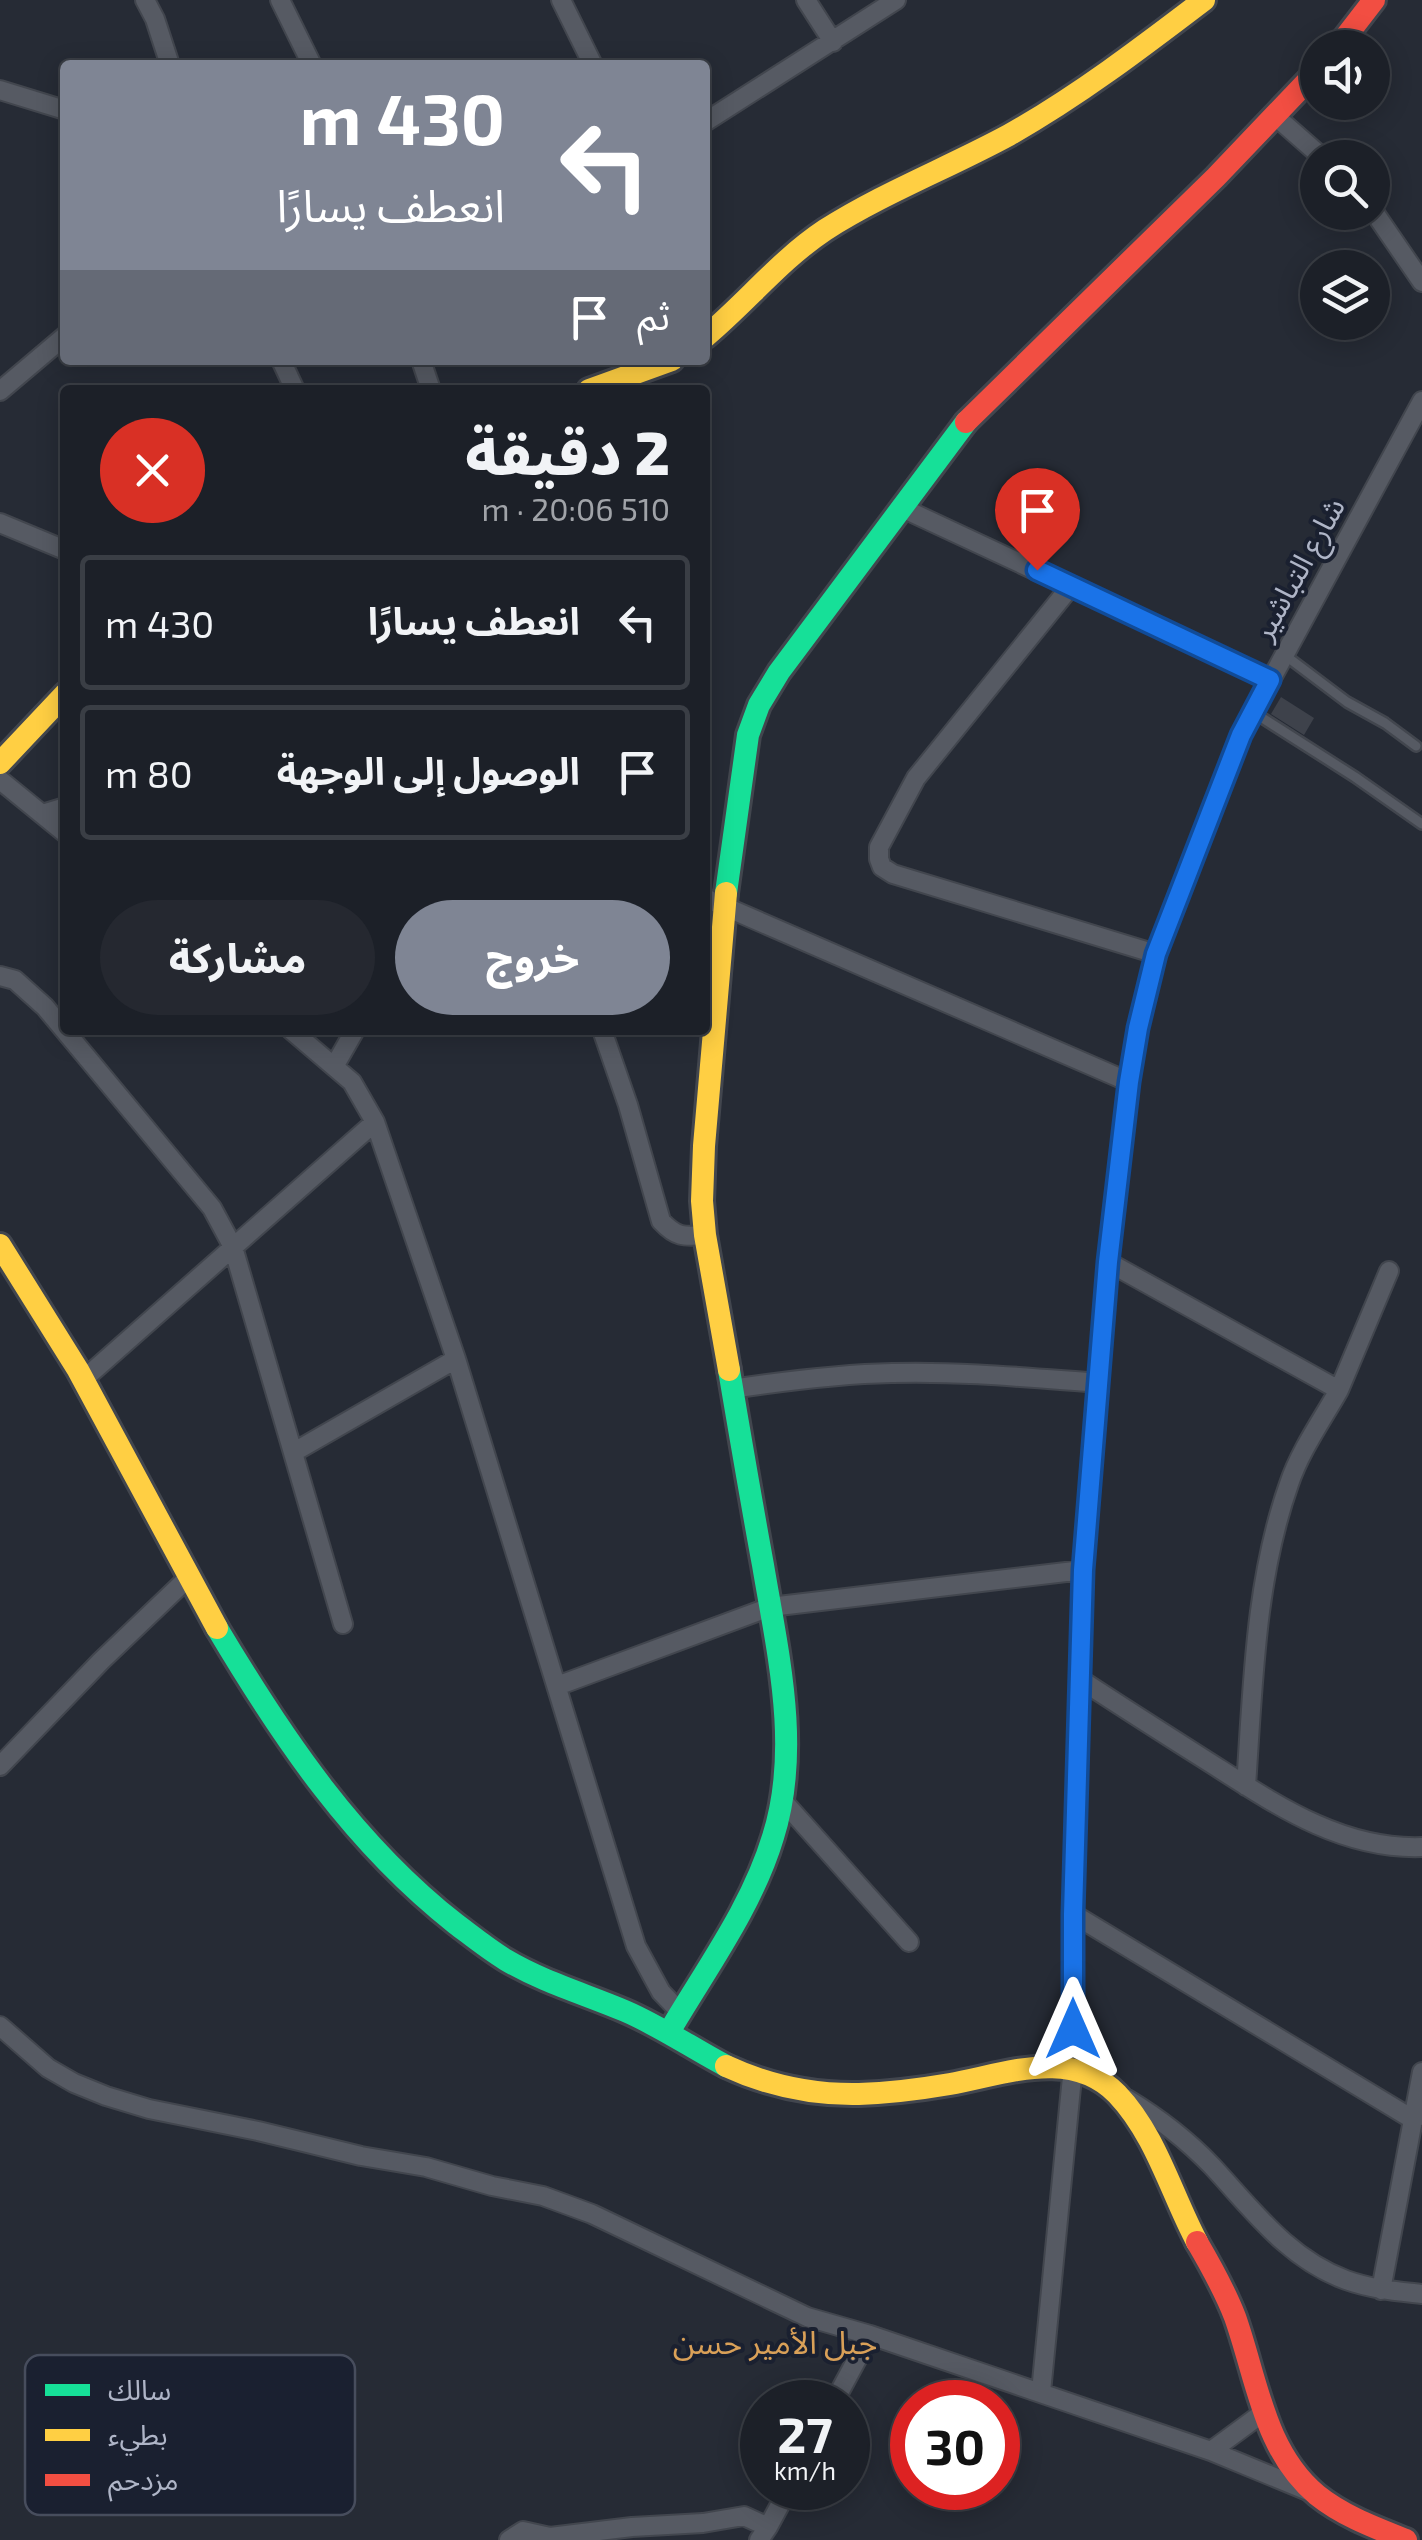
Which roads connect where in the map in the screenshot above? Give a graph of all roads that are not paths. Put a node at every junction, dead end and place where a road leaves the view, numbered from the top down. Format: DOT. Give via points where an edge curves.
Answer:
graph roads {
  1 [pos="145,0"];
  2 [pos="280,0"];
  3 [pos="561,0"];
  4 [pos="806,0"];
  5 [pos="896,0"];
  6 [pos="1204,0"];
  7 [pos="1374,0"];
  8 [pos="1351,30"];
  9 [pos="834,42"];
  10 [pos="168,60"];
  11 [pos="310,60"];
  12 [pos="591,60"];
  13 [pos="1300,88"];
  14 [pos="0,90"];
  15 [pos="60,108"];
  16 [pos="1274,115"];
  17 [pos="710,118"];
  18 [pos="1303,140"];
  19 [pos="1386,230"];
  20 [pos="1422,282"];
  21 [pos="710,331"];
  22 [pos="60,340"];
  23 [pos="630,365"];
  24 [pos="657,365"];
  25 [pos="617,378"];
  26 [pos="600,385"];
  27 [pos="0,391"];
  28 [pos="1422,401"];
  29 [pos="900,507"];
  30 [pos="0,523"];
  31 [pos="60,548"];
  32 [pos="1071,586"];
  33 [pos="1284,654"];
  34 [pos="1270,680"];
  35 [pos="60,699"];
  36 [pos="1253,712"];
  37 [pos="1416,746"];
  38 [pos="0,763"];
  39 [pos="0,780"];
  40 [pos="60,809"];
  41 [pos="42,814"];
  42 [pos="1422,824"];
  43 [pos="60,829"];
  44 [pos="715,902"];
  45 [pos="1156,954"];
  46 [pos="0,976"];
  47 [pos="710,1007"];
  48 [pos="60,1024"];
  49 [pos="69,1035"];
  50 [pos="296,1035"];
  51 [pos="352,1035"];
  52 [pos="604,1035"];
  53 [pos="709,1035"];
  54 [pos="335,1065"];
  55 [pos="1129,1082"];
  56 [pos="375,1122"];
  57 [pos="705,1235"];
  58 [pos="0,1245"];
  59 [pos="233,1246"];
  60 [pos="1108,1262"];
  61 [pos="1390,1271"];
  62 [pos="456,1359"];
  63 [pos="84,1379"];
  64 [pos="1099,1383"];
  65 [pos="732,1389"];
  66 [pos="1339,1390"];
  67 [pos="294,1452"];
  68 [pos="1083,1570"];
  69 [pos="190,1576"];
  70 [pos="770,1607"];
  71 [pos="344,1624"];
  72 [pos="1081,1680"];
  73 [pos="557,1686"];
  74 [pos="0,1766"];
  75 [pos="1246,1786"];
  76 [pos="783,1801"];
  77 [pos="1422,1846"];
  78 [pos="1073,1914"];
  79 [pos="909,1942"];
  80 [pos="675,2023"];
  81 [pos="0,2026"];
  82 [pos="1073,2067"];
  83 [pos="1422,2072"];
  84 [pos="1113,2090"];
  85 [pos="1414,2120"];
  86 [pos="1382,2290"];
  87 [pos="1422,2294"];
  88 [pos="870,2335"];
  89 [pos="846,2380"];
  90 [pos="1041,2392"];
  91 [pos="1264,2412"];
  92 [pos="1211,2451"];
  93 [pos="1314,2493"];
  94 [pos="776,2510"];
  95 [pos="764,2533"];
  96 [pos="509,2540"];
  97 [pos="1406,2540"];
  1 -- 10 [label="street"];
  2 -- 11 [label="street"];
  3 -- 12 [label="street"];
  4 -- 9 [label="street"];
  5 -- 9 [label="street"];
  6 -- 21 [label="street" via="1081,91 821,233"];
  7 -- 8 [label="street"];
  9 -- 17 [label="street"];
  13 -- 16 [label="street"];
  14 -- 15 [label="street"];
  16 -- 18 [label="street"];
  16 -- 29 [label="street" via="976,411"];
  19 -- 20 [label="street"];
  22 -- 27 [label="street"];
  23 -- 25 [label="street"];
  24 -- 25 [label="street"];
  25 -- 26 [label="street"];
  28 -- 33 [label="street, شارع التباشير"];
  29 -- 32 [label="street"];
  29 -- 44 [label="street" via="759,706"];
  30 -- 31 [label="street"];
  32 -- 34 [label="street"];
  32 -- 45 [label="street" via="916,778 882,837 879,859 894,874"];
  33 -- 34 [label="street, شارع التباشير"];
  33 -- 37 [label="lane"];
  34 -- 36 [label="street, شارع التباشير"];
  35 -- 38 [label="street"];
  36 -- 42 [label="lane"];
  36 -- 45 [label="street, شارع التباشير"];
  39 -- 41 [label="street"];
  40 -- 41 [label="street"];
  41 -- 43 [label="street"];
  44 -- 47 [label="street"];
  44 -- 55 [label="street"];
  45 -- 55 [label="street, شارع التباشير"];
  46 -- 48 [label="street" via="15,980"];
  49 -- 59 [label="street" via="212,1208"];
  50 -- 54 [label="street"];
  51 -- 54 [label="street"];
  52 -- 57 [label="street" via="660,1220 683,1236"];
  53 -- 57 [label="street"];
  54 -- 56 [label="street"];
  55 -- 60 [label="street, شارع التباشير"];
  56 -- 59 [label="street"];
  56 -- 62 [label="street"];
  57 -- 65 [label="street"];
  58 -- 63 [label="street"];
  59 -- 63 [label="street"];
  59 -- 67 [label="street"];
  60 -- 64 [label="street, شارع التباشير"];
  60 -- 66 [label="street"];
  61 -- 66 [label="street"];
  62 -- 67 [label="street"];
  62 -- 73 [label="street"];
  63 -- 69 [label="street"];
  64 -- 65 [label="street" via="897,1373"];
  64 -- 68 [label="street, شارع التباشير"];
  65 -- 70 [label="street"];
  66 -- 75 [label="street" via="1290,1479 1270,1550"];
  67 -- 71 [label="street"];
  68 -- 70 [label="street"];
  68 -- 72 [label="street, شارع التباشير"];
  69 -- 74 [label="street"];
  69 -- 80 [label="street" via="284,1739 346,1822 406,1884 448,1920 542,1979"];
  70 -- 73 [label="street"];
  70 -- 76 [label="street" via="785,1714"];
  72 -- 75 [label="street"];
  72 -- 78 [label="street, شارع التباشير"];
  73 -- 80 [label="street" via="636,1946"];
  75 -- 77 [label="street" via="1342,1835 1396,1848"];
  76 -- 79 [label="street"];
  76 -- 80 [label="street" via="752,1891"];
  78 -- 82 [label="street, شارع التباشير"];
  78 -- 85 [label="street"];
  80 -- 82 [label="street" via="723,2064 811,2092 896,2091 1028,2066"];
  81 -- 88 [label="street" via="48,2068 106,2096 543,2196 807,2316"];
  82 -- 84 [label="street"];
  82 -- 90 [label="street, شارع التباشير"];
  83 -- 85 [label="street"];
  84 -- 86 [label="street" via="1210,2163 1260,2222 1307,2261"];
  84 -- 91 [label="street" via="1140,2127 1232,2310"];
  85 -- 86 [label="street"];
  86 -- 87 [label="street"];
  88 -- 89 [label="street"];
  88 -- 90 [label="street"];
  90 -- 92 [label="street"];
  91 -- 92 [label="street"];
  91 -- 93 [label="street" via="1293,2470"];
  92 -- 93 [label="street"];
  93 -- 97 [label="street"];
  94 -- 95 [label="street"];
  95 -- 96 [label="street" via="744,2516 550,2537 523,2531"];
}
